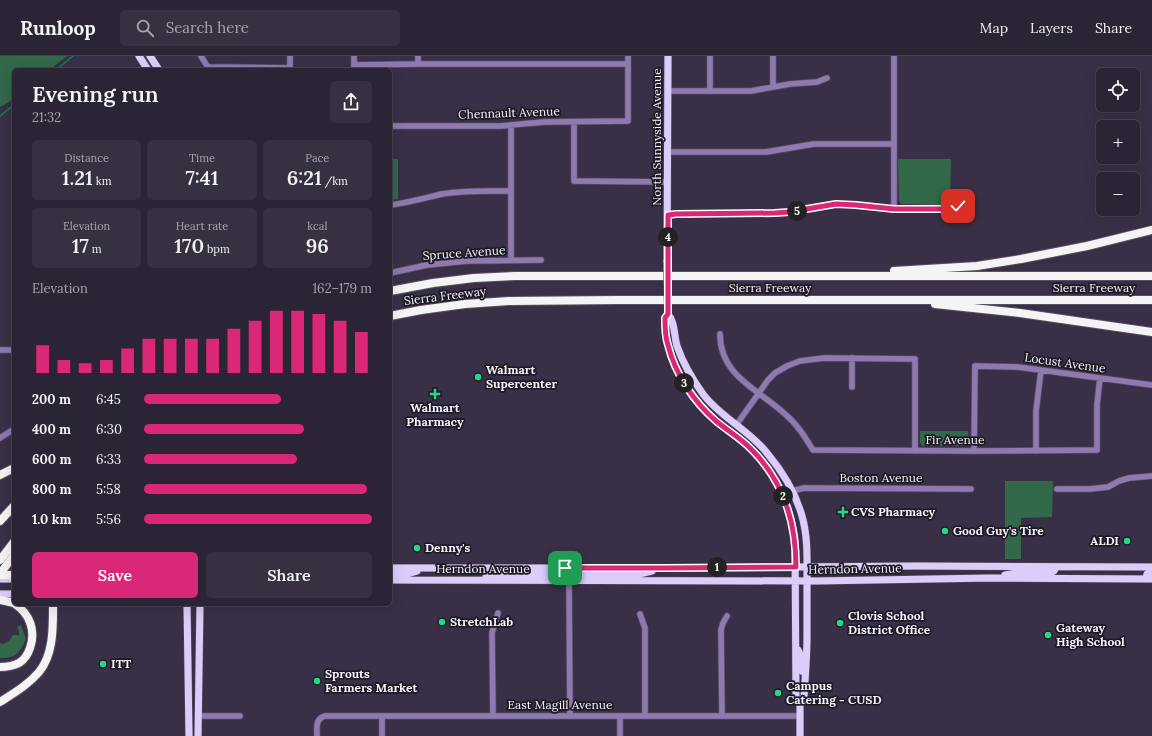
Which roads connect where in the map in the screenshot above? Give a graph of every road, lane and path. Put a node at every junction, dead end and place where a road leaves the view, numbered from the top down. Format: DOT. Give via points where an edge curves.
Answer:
graph roads {
  1 [pos="139,56"];
  2 [pos="150,56"];
  3 [pos="201,56"];
  4 [pos="290,56"];
  5 [pos="354,56"];
  6 [pos="418,56"];
  7 [pos="628,56"];
  8 [pos="668,56"];
  9 [pos="710,56"];
  10 [pos="773,56"];
  11 [pos="894,56"];
  12 [pos="418,64"];
  13 [pos="628,64"];
  14 [pos="354,67"];
  15 [pos="147,68"];
  16 [pos="158,68"];
  17 [pos="208,68"];
  18 [pos="290,68"];
  19 [pos="827,78"];
  20 [pos="774,87"];
  21 [pos="668,91"];
  22 [pos="710,91"];
  23 [pos="574,122"];
  24 [pos="392,126"];
  25 [pos="511,126"];
  26 [pos="894,144"];
  27 [pos="668,152"];
  28 [pos="668,182"];
  29 [pos="512,191"];
  30 [pos="392,206"];
  31 [pos="958,206"];
  32 [pos="894,209"];
  33 [pos="668,215"];
  34 [pos="1152,230"];
  35 [pos="511,260"];
  36 [pos="541,260"];
  37 [pos="392,273"];
  38 [pos="1152,276"];
  39 [pos="811,277"];
  40 [pos="392,291"];
  41 [pos="908,300"];
  42 [pos="1152,300"];
  43 [pos="668,314"];
  44 [pos="392,316"];
  45 [pos="1152,332"];
  46 [pos="720,334"];
  47 [pos="666,338"];
  48 [pos="0,350"];
  49 [pos="12,350"];
  50 [pos="852,358"];
  51 [pos="1041,371"];
  52 [pos="1100,378"];
  53 [pos="682,380"];
  54 [pos="1152,385"];
  55 [pos="852,387"];
  56 [pos="703,394"];
  57 [pos="758,394"];
  58 [pos="737,424"];
  59 [pos="12,430"];
  60 [pos="0,438"];
  61 [pos="744,442"];
  62 [pos="915,451"];
  63 [pos="1036,451"];
  64 [pos="974,452"];
  65 [pos="12,469"];
  66 [pos="0,475"];
  67 [pos="1152,476"];
  68 [pos="971,489"];
  69 [pos="1057,489"];
  70 [pos="792,491"];
  71 [pos="12,508"];
  72 [pos="0,521"];
  73 [pos="10,553"];
  74 [pos="0,560"];
  75 [pos="796,567"];
  76 [pos="807,567"];
  77 [pos="1056,567"];
  78 [pos="1152,567"];
  79 [pos="392,568"];
  80 [pos="427,568"];
  81 [pos="572,568"];
  82 [pos="664,568"];
  83 [pos="1152,573"];
  84 [pos="392,574"];
  85 [pos="0,575"];
  86 [pos="12,575"];
  87 [pos="989,578"];
  88 [pos="0,579"];
  89 [pos="12,579"];
  90 [pos="1149,579"];
  91 [pos="392,580"];
  92 [pos="474,580"];
  93 [pos="569,580"];
  94 [pos="795,580"];
  95 [pos="807,580"];
  96 [pos="0,594"];
  97 [pos="12,594"];
  98 [pos="0,600"];
  99 [pos="12,603"];
  100 [pos="17,606"];
  101 [pos="53,606"];
  102 [pos="186,606"];
  103 [pos="200,606"];
  104 [pos="498,613"];
  105 [pos="640,614"];
  106 [pos="727,616"];
  107 [pos="796,649"];
  108 [pos="187,658"];
  109 [pos="0,667"];
  110 [pos="805,681"];
  111 [pos="0,702"];
  112 [pos="800,705"];
  113 [pos="198,716"];
  114 [pos="240,716"];
  115 [pos="382,716"];
  116 [pos="493,716"];
  117 [pos="570,716"];
  118 [pos="645,716"];
  119 [pos="722,716"];
  120 [pos="800,716"];
  121 [pos="620,717"];
  122 [pos="189,736"];
  123 [pos="198,736"];
  124 [pos="317,736"];
  125 [pos="382,736"];
  126 [pos="620,736"];
  127 [pos="800,736"];
  1 -- 15 [label="main road"];
  2 -- 16 [label="main road"];
  3 -- 17 [label="street"];
  4 -- 18 [label="street"];
  5 -- 14 [label="street"];
  6 -- 12 [label="street"];
  7 -- 13 [label="street"];
  8 -- 21 [label="main road, North Sunnyside Avenue"];
  9 -- 22 [label="street"];
  10 -- 20 [label="street"];
  11 -- 26 [label="street"];
  12 -- 13 [label="street"];
  12 -- 14 [label="street"];
  13 -- 23 [label="street, Chennault Avenue" via="628,121"];
  19 -- 20 [label="street" via="818,82"];
  20 -- 22 [label="street" via="751,91"];
  21 -- 22 [label="street"];
  21 -- 27 [label="main road, North Sunnyside Avenue"];
  23 -- 25 [label="street, Chennault Avenue"];
  23 -- 28 [label="street" via="574,181"];
  24 -- 25 [label="street, Chennault Avenue"];
  25 -- 29 [label="street"];
  26 -- 27 [label="street" via="814,144 766,152"];
  26 -- 32 [label="street"];
  27 -- 28 [label="main road, North Sunnyside Avenue"];
  28 -- 33 [label="main road, North Sunnyside Avenue"];
  29 -- 30 [label="street" via="459,192"];
  29 -- 35 [label="street"];
  31 -- 32 [label="street" via="946,209"];
  32 -- 33 [label="street" via="836,204 789,212"];
  33 -- 43 [label="main road, North Sunnyside Avenue, bridge"];
  34 -- 39 [label="highway" via="1080,247 977,266"];
  35 -- 36 [label="street, Spruce Avenue"];
  35 -- 37 [label="street, Spruce Avenue" via="446,263"];
  38 -- 39 [label="highway, Sierra Freeway"];
  39 -- 40 [label="highway, Sierra Freeway" via="515,276 474,278"];
  41 -- 42 [label="highway, Sierra Freeway"];
  41 -- 44 [label="highway, Sierra Freeway" via="509,301 458,305"];
  41 -- 45 [label="highway"];
  43 -- 47 [label="main road, North Sunnyside Avenue" via="665,318"];
  43 -- 56 [label="main road, North Sunnyside Avenue" via="681,357"];
  46 -- 57 [label="street" via="721,351 725,360 734,373"];
  47 -- 53 [label="main road, North Sunnyside Avenue"];
  47 -- 56 [label="main road" via="671,342 688,379"];
  48 -- 49 [label="street"];
  50 -- 55 [label="street"];
  50 -- 57 [label="street" via="800,361 776,373"];
  50 -- 62 [label="street" via="915,359"];
  51 -- 52 [label="street, Locust Avenue"];
  51 -- 63 [label="street" via="1036,411"];
  51 -- 64 [label="street, Locust Avenue" via="1018,367 975,366"];
  52 -- 54 [label="street, Locust Avenue"];
  52 -- 63 [label="street, Fir Avenue" via="1097,450"];
  53 -- 58 [label="main road" via="722,420 730,425"];
  53 -- 61 [label="main road, North Sunnyside Avenue" via="712,417"];
  56 -- 58 [label="main road, North Sunnyside Avenue"];
  57 -- 58 [label="street"];
  57 -- 62 [label="street, Fir Avenue" via="786,414 813,450"];
  58 -- 70 [label="main road, North Sunnyside Avenue" via="768,454"];
  59 -- 60 [label="street"];
  61 -- 70 [label="main road" via="760,452 785,488"];
  61 -- 75 [label="main road, North Sunnyside Avenue" via="764,464 785,500 794,532"];
  62 -- 64 [label="street, Fir Avenue"];
  63 -- 64 [label="street, Fir Avenue"];
  65 -- 66 [label="highway"];
  67 -- 69 [label="street" via="1129,478 1108,487"];
  68 -- 70 [label="street, Boston Avenue" via="804,488"];
  70 -- 76 [label="main road, North Sunnyside Avenue" via="805,526"];
  71 -- 72 [label="highway"];
  73 -- 74 [label="highway"];
  73 -- 85 [label="highway"];
  75 -- 76 [label="main road, Herndon Avenue"];
  75 -- 82 [label="main road, Herndon Avenue"];
  75 -- 94 [label="main road, North Sunnyside Avenue"];
  76 -- 77 [label="main road, Herndon Avenue"];
  76 -- 95 [label="main road, North Sunnyside Avenue"];
  77 -- 78 [label="main road, Herndon Avenue"];
  77 -- 87 [label="main road" via="1049,573 1017,573"];
  79 -- 80 [label="main road, Herndon Avenue"];
  80 -- 81 [label="main road, Herndon Avenue"];
  80 -- 84 [label="main road" via="406,574"];
  81 -- 82 [label="main road, Herndon Avenue"];
  81 -- 92 [label="main road" via="568,573 562,574 498,574"];
  82 -- 93 [label="main road" via="638,574 574,574"];
  83 -- 90 [label="main road" via="1147,574"];
  85 -- 86 [label="highway"];
  87 -- 90 [label="main road, Herndon Avenue"];
  87 -- 95 [label="main road, Herndon Avenue"];
  88 -- 89 [label="main road"];
  91 -- 92 [label="main road, Herndon Avenue"];
  92 -- 93 [label="main road, Herndon Avenue"];
  93 -- 94 [label="main road, Herndon Avenue"];
  93 -- 117 [label="street"];
  94 -- 95 [label="main road, Herndon Avenue"];
  94 -- 107 [label="main road, North Sunnyside Avenue"];
  95 -- 110 [label="main road, North Sunnyside Avenue"];
  96 -- 97 [label="main road"];
  98 -- 99 [label="highway"];
  100 -- 109 [label="highway" via="29,619 32,641 28,653 19,663"];
  101 -- 111 [label="highway" via="52,636 46,660 40,671 30,682"];
  102 -- 108 [label="main road"];
  103 -- 113 [label="main road"];
  104 -- 116 [label="street" via="492,633"];
  105 -- 118 [label="street" via="645,628"];
  106 -- 119 [label="street" via="721,630"];
  107 -- 110 [label="main road" via="801,654 801,668"];
  107 -- 112 [label="main road, North Sunnyside Avenue" via="796,698"];
  108 -- 113 [label="main road" via="194,711"];
  108 -- 122 [label="main road"];
  110 -- 112 [label="main road, North Sunnyside Avenue" via="804,698"];
  112 -- 120 [label="main road, North Sunnyside Avenue"];
  113 -- 114 [label="street"];
  113 -- 123 [label="main road"];
  115 -- 116 [label="street, East Magill Avenue"];
  115 -- 124 [label="street, East Magill Avenue" via="325,716 320,718 317,724"];
  115 -- 125 [label="street"];
  116 -- 117 [label="street, East Magill Avenue"];
  117 -- 121 [label="street, East Magill Avenue"];
  118 -- 119 [label="street, East Magill Avenue"];
  118 -- 121 [label="street, East Magill Avenue"];
  119 -- 120 [label="street, East Magill Avenue"];
  120 -- 127 [label="main road, North Sunnyside Avenue"];
  121 -- 126 [label="street"];
}
